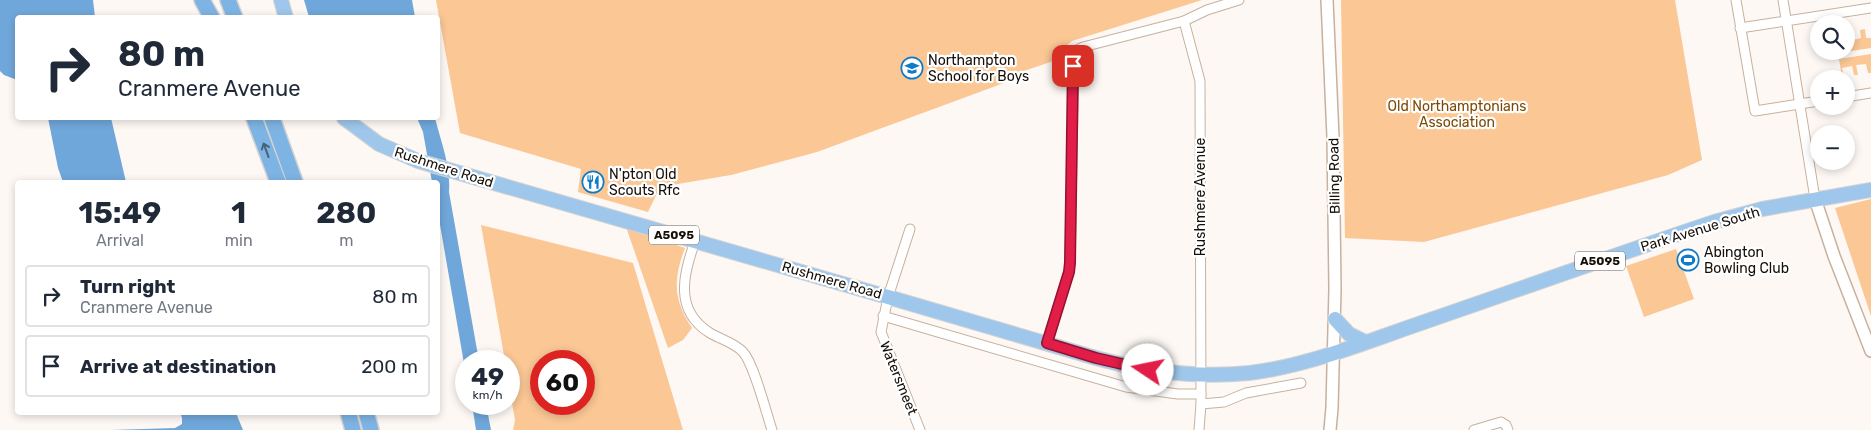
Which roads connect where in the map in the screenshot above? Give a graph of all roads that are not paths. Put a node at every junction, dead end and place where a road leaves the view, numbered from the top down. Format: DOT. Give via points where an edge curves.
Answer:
graph roads {
  1 [pos="202,0"];
  2 [pos="210,0"];
  3 [pos="228,0"];
  4 [pos="233,0"];
  5 [pos="281,0"];
  6 [pos="1239,0"];
  7 [pos="1327,0"];
  8 [pos="1736,0"];
  9 [pos="1783,0"];
  10 [pos="1871,8"];
  11 [pos="210,15"];
  12 [pos="215,15"];
  13 [pos="236,15"];
  14 [pos="236,15"];
  15 [pos="285,15"];
  16 [pos="1184,21"];
  17 [pos="1786,21"];
  18 [pos="1740,28"];
  19 [pos="1871,93"];
  20 [pos="1855,96"];
  21 [pos="1810,102"];
  22 [pos="1800,104"];
  23 [pos="255,120"];
  24 [pos="273,120"];
  25 [pos="347,120"];
  26 [pos="277,180"];
  27 [pos="294,180"];
  28 [pos="1871,190"];
  29 [pos="1815,199"];
  30 [pos="910,229"];
  31 [pos="695,241"];
  32 [pos="888,296"];
  33 [pos="883,316"];
  34 [pos="1335,319"];
  35 [pos="1365,342"];
  36 [pos="1047,343"];
  37 [pos="1871,351"];
  38 [pos="1334,352"];
  39 [pos="1201,375"];
  40 [pos="1301,384"];
  41 [pos="1201,394"];
  42 [pos="1201,404"];
  43 [pos="349,415"];
  44 [pos="367,415"];
  45 [pos="353,430"];
  46 [pos="371,430"];
  47 [pos="772,430"];
  48 [pos="920,430"];
  49 [pos="1199,430"];
  50 [pos="1330,430"];
  51 [pos="1474,430"];
  52 [pos="1508,430"];
  1 -- 11 [label="highway"];
  2 -- 12 [label="highway"];
  3 -- 13 [label="highway"];
  4 -- 14 [label="highway"];
  5 -- 15 [label="main road"];
  6 -- 16 [label="street"];
  7 -- 34 [label="street, Billing Road" via="1333,138"];
  8 -- 18 [label="street"];
  9 -- 17 [label="street"];
  10 -- 17 [label="street"];
  16 -- 36 [label="street" via="1083,47 1074,56 1070,263"];
  16 -- 39 [label="street, Rushmere Avenue" via="1200,81"];
  17 -- 18 [label="street"];
  17 -- 22 [label="street"];
  18 -- 22 [label="street" via="1754,111"];
  19 -- 20 [label="street"];
  21 -- 22 [label="street"];
  22 -- 29 [label="street"];
  26 -- 23 [label="highway, one-way"];
  24 -- 27 [label="highway"];
  25 -- 31 [label="main road, Rushmere Road / A5095" via="378,144 405,157"];
  28 -- 29 [label="main road, Park Avenue South / A5095"];
  29 -- 35 [label="main road, Park Avenue South / A5095" via="1714,222"];
  29 -- 37 [label="street"];
  30 -- 32 [label="street, Watersmeet"];
  31 -- 32 [label="main road, Rushmere Road / A5095"];
  31 -- 47 [label="street" via="683,282 690,312 700,326 742,350 749,361"];
  32 -- 33 [label="street, Watersmeet"];
  32 -- 36 [label="main road, Rushmere Road / A5095"];
  33 -- 41 [label="street, Rushmere Road" via="1126,387"];
  33 -- 48 [label="street, Watersmeet" via="882,338"];
  34 -- 35 [label="main road" via="1349,334"];
  34 -- 38 [label="street, Billing Road"];
  35 -- 38 [label="main road, Park Avenue South / A5095"];
  36 -- 39 [label="main road, Rushmere Road / A5095" via="1127,367"];
  38 -- 39 [label="main road, Rushmere Road / A5095" via="1268,370"];
  38 -- 50 [label="street, Billing Road"];
  39 -- 41 [label="street, Rushmere Avenue"];
  40 -- 42 [label="street" via="1246,393 1224,402"];
  41 -- 42 [label="street, Rushmere Avenue"];
  42 -- 49 [label="street, Rushmere Avenue"];
  43 -- 45 [label="highway"];
  44 -- 46 [label="highway"];
  51 -- 52 [label="street" via="1502,422"];
}
